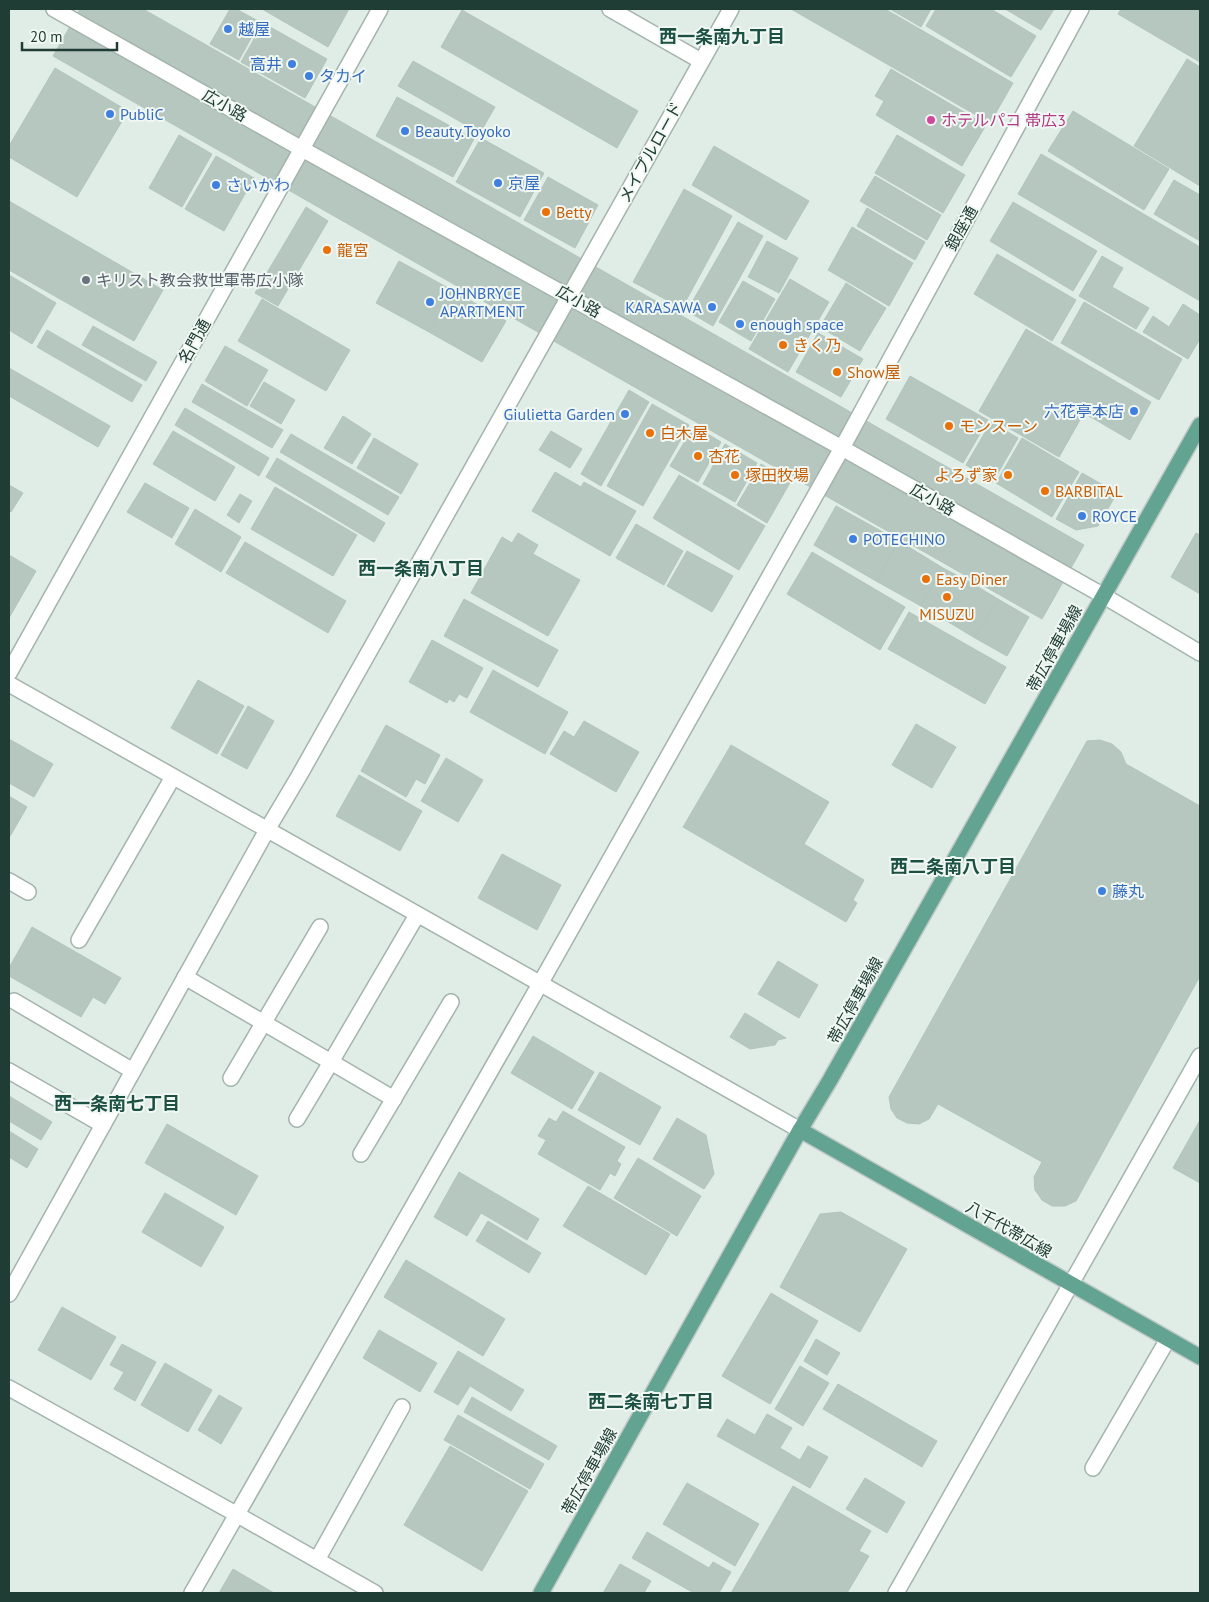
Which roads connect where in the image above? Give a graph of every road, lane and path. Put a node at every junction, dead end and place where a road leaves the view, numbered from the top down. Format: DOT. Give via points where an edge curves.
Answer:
graph roads {
  1 [pos="54,9"];
  2 [pos="380,9"];
  3 [pos="610,9"];
  4 [pos="731,9"];
  5 [pos="1081,9"];
  6 [pos="702,62"];
  7 [pos="302,149"];
  8 [pos="569,296"];
  9 [pos="1200,425"];
  10 [pos="842,448"];
  11 [pos="1104,596"];
  12 [pos="1200,653"];
  13 [pos="9,673"];
  14 [pos="9,684"];
  15 [pos="173,777"];
  16 [pos="267,830"];
  17 [pos="9,881"];
  18 [pos="28,892"];
  19 [pos="417,915"];
  20 [pos="320,927"];
  21 [pos="80,940"];
  22 [pos="185,977"];
  23 [pos="540,984"];
  24 [pos="14,1002"];
  25 [pos="451,1002"];
  26 [pos="264,1023"];
  27 [pos="1200,1056"];
  28 [pos="330,1062"];
  29 [pos="9,1071"];
  30 [pos="133,1071"];
  31 [pos="231,1078"];
  32 [pos="394,1099"];
  33 [pos="297,1119"];
  34 [pos="103,1125"];
  35 [pos="800,1130"];
  36 [pos="361,1154"];
  37 [pos="1070,1284"];
  38 [pos="9,1294"];
  39 [pos="1168,1339"];
  40 [pos="1200,1357"];
  41 [pos="9,1388"];
  42 [pos="402,1407"];
  43 [pos="1093,1468"];
  44 [pos="236,1514"];
  45 [pos="317,1560"];
  46 [pos="192,1593"];
  47 [pos="375,1593"];
  48 [pos="540,1593"];
  49 [pos="896,1593"];
  1 -- 7 [label="street, 広小路"];
  2 -- 7 [label="street, 名門通"];
  3 -- 6 [label="street"];
  4 -- 6 [label="street, メイプルロード"];
  5 -- 10 [label="street, 銀座通"];
  6 -- 8 [label="street, メイプルロード"];
  7 -- 8 [label="street, 広小路"];
  7 -- 13 [label="street, 名門通"];
  8 -- 10 [label="street, 広小路"];
  8 -- 16 [label="street, メイプルロード"];
  9 -- 11 [label="main road, 帯広停車場線"];
  10 -- 11 [label="street, 広小路"];
  10 -- 23 [label="street, 銀座通"];
  11 -- 12 [label="street, 広小路"];
  11 -- 35 [label="main road, 帯広停車場線"];
  14 -- 15 [label="street"];
  15 -- 16 [label="street"];
  15 -- 21 [label="street"];
  16 -- 19 [label="street"];
  16 -- 22 [label="street, メイプルロード"];
  17 -- 18 [label="street"];
  19 -- 23 [label="street"];
  19 -- 28 [label="street"];
  20 -- 26 [label="street"];
  22 -- 26 [label="street"];
  22 -- 30 [label="street, メイプルロード"];
  23 -- 35 [label="street"];
  23 -- 44 [label="street, 銀座通"];
  24 -- 30 [label="street"];
  25 -- 32 [label="street"];
  26 -- 28 [label="street"];
  26 -- 31 [label="street"];
  27 -- 37 [label="street"];
  28 -- 32 [label="street"];
  28 -- 33 [label="street"];
  29 -- 34 [label="street"];
  30 -- 34 [label="street, メイプルロード"];
  32 -- 36 [label="street"];
  34 -- 38 [label="street, メイプルロード"];
  35 -- 37 [label="main road, 八千代帯広線"];
  35 -- 48 [label="main road, 帯広停車場線"];
  37 -- 39 [label="main road, 八千代帯広線"];
  37 -- 49 [label="street"];
  39 -- 40 [label="main road, 八千代帯広線"];
  39 -- 43 [label="street"];
  41 -- 44 [label="street"];
  42 -- 45 [label="street"];
  44 -- 45 [label="street"];
  44 -- 46 [label="street, 銀座通"];
  45 -- 47 [label="street"];
}
